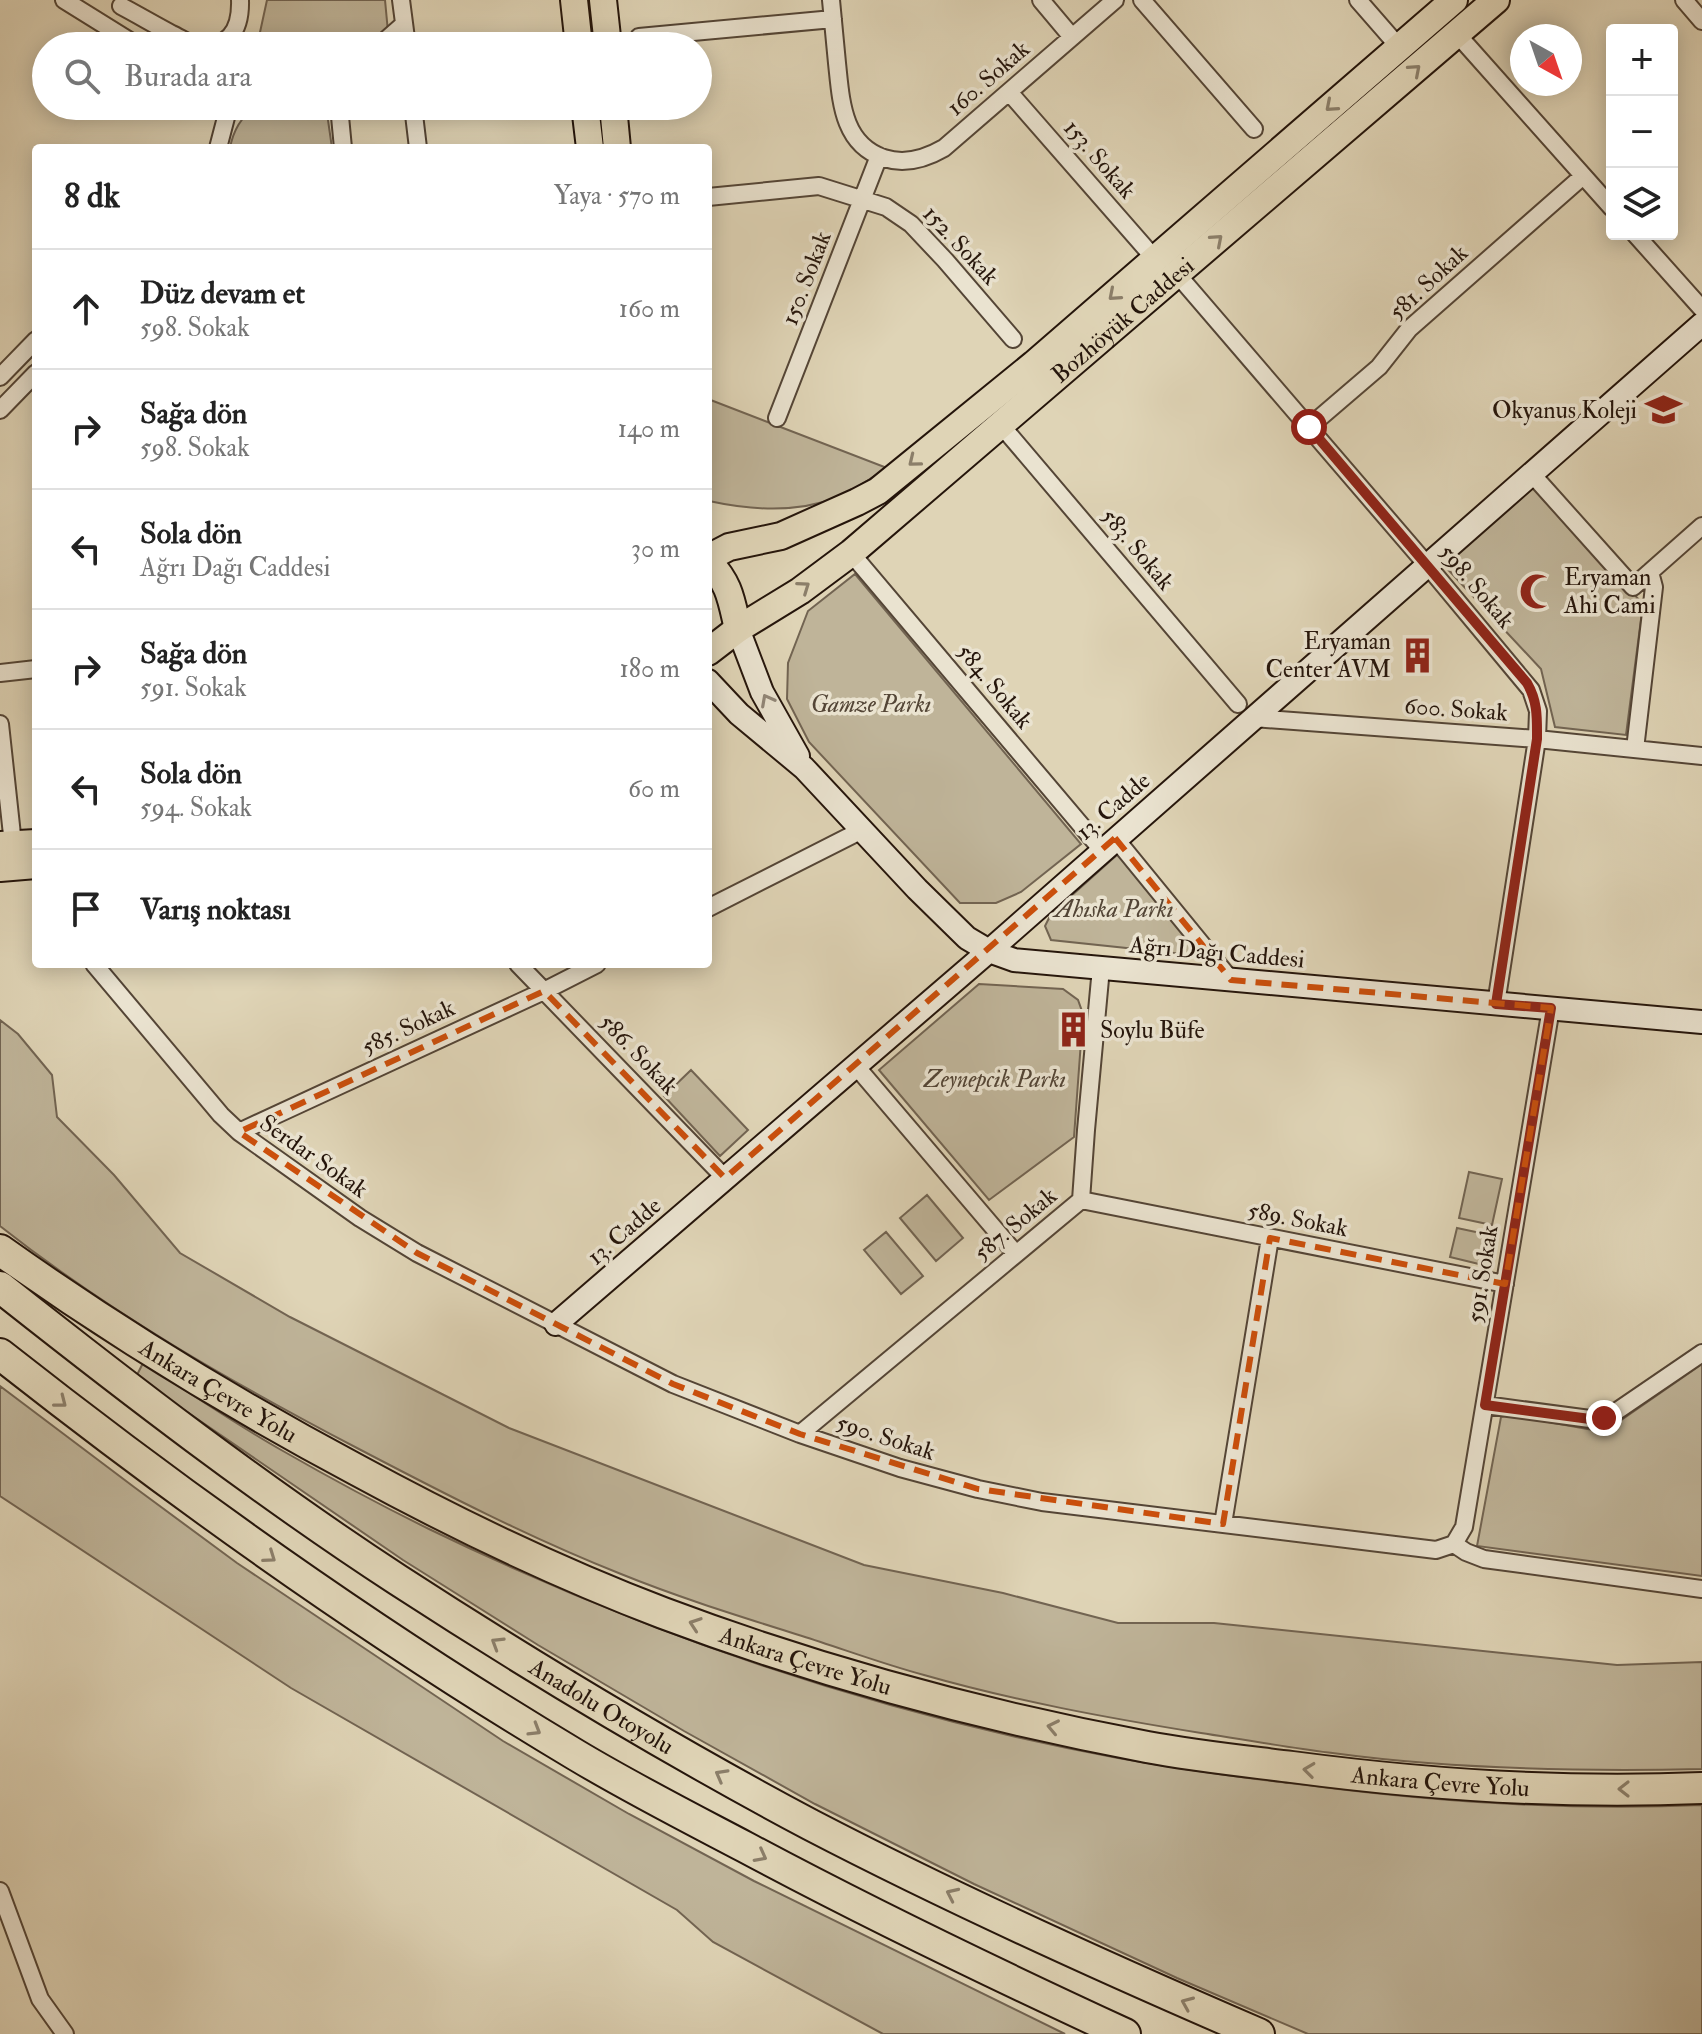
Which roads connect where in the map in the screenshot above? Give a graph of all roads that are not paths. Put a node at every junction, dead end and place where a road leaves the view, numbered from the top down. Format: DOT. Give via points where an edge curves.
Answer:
graph roads {
  1 [pos="64,0"];
  2 [pos="240,0"];
  3 [pos="401,0"];
  4 [pos="574,0"];
  5 [pos="603,0"];
  6 [pos="831,0"];
  7 [pos="1041,0"];
  8 [pos="1115,0"];
  9 [pos="1142,0"];
  10 [pos="1358,0"];
  11 [pos="1454,0"];
  12 [pos="1496,0"];
  13 [pos="1684,0"];
  14 [pos="121,6"];
  15 [pos="833,19"];
  16 [pos="1702,21"];
  17 [pos="404,24"];
  18 [pos="115,32"];
  19 [pos="170,32"];
  20 [pos="233,32"];
  21 [pos="395,32"];
  22 [pos="405,32"];
  23 [pos="577,32"];
  24 [pos="606,32"];
  25 [pos="693,32"];
  26 [pos="1457,34"];
  27 [pos="1072,37"];
  28 [pos="1399,47"];
  29 [pos="1009,92"];
  30 [pos="225,120"];
  31 [pos="340,120"];
  32 [pos="415,120"];
  33 [pos="587,120"];
  34 [pos="614,120"];
  35 [pos="1254,129"];
  36 [pos="219,144"];
  37 [pos="343,144"];
  38 [pos="418,144"];
  39 [pos="590,144"];
  40 [pos="617,144"];
  41 [pos="879,156"];
  42 [pos="1583,176"];
  43 [pos="712,197"];
  44 [pos="863,198"];
  45 [pos="1606,201"];
  46 [pos="1640,240"];
  47 [pos="1155,259"];
  48 [pos="1177,274"];
  49 [pos="1702,309"];
  50 [pos="1702,324"];
  51 [pos="1013,339"];
  52 [pos="32,344"];
  53 [pos="0,377"];
  54 [pos="32,377"];
  55 [pos="0,410"];
  56 [pos="777,418"];
  57 [pos="1001,425"];
  58 [pos="1309,427"];
  59 [pos="1531,473"];
  60 [pos="1702,526"];
  61 [pos="851,553"];
  62 [pos="712,558"];
  63 [pos="712,564"];
  64 [pos="1427,565"];
  65 [pos="1650,572"];
  66 [pos="738,629"];
  67 [pos="712,649"];
  68 [pos="32,669"];
  69 [pos="0,673"];
  70 [pos="712,685"];
  71 [pos="1245,711"];
  72 [pos="0,724"];
  73 [pos="1537,739"];
  74 [pos="1635,749"];
  75 [pos="1702,756"];
  76 [pos="804,768"];
  77 [pos="862,830"];
  78 [pos="16,844"];
  79 [pos="1109,844"];
  80 [pos="32,865"];
  81 [pos="0,868"];
  82 [pos="712,906"];
  83 [pos="989,951"];
  84 [pos="97,968"];
  85 [pos="522,968"];
  86 [pos="589,968"];
  87 [pos="1101,968"];
  88 [pos="1231,980"];
  89 [pos="544,991"];
  90 [pos="1496,1004"];
  91 [pos="1551,1008"];
  92 [pos="1702,1022"];
  93 [pos="855,1065"];
  94 [pos="239,1132"];
  95 [pos="725,1178"];
  96 [pos="1081,1200"];
  97 [pos="1270,1238"];
  98 [pos="0,1250"];
  99 [pos="1016,1254"];
  100 [pos="1505,1284"];
  101 [pos="0,1287"];
  102 [pos="556,1324"];
  103 [pos="1702,1353"];
  104 [pos="0,1354"];
  105 [pos="1485,1405"];
  106 [pos="800,1434"];
  107 [pos="1223,1524"];
  108 [pos="1454,1544"];
  109 [pos="1702,1589"];
  110 [pos="1702,1788"];
  111 [pos="0,1891"];
  112 [pos="65,2034"];
  113 [pos="1125,2034"];
  114 [pos="1259,2034"];
  1 -- 18 [label="street"];
  2 -- 20 [label="street"];
  3 -- 17 [label="street"];
  4 -- 23 [label="main road"];
  5 -- 24 [label="main road"];
  6 -- 15 [label="street"];
  7 -- 27 [label="street"];
  8 -- 27 [label="street, 160. Sokak"];
  9 -- 35 [label="street"];
  10 -- 28 [label="street"];
  11 -- 28 [label="main road, Bozhöyük Caddesi"];
  12 -- 26 [label="main road, Bozhöyük Caddesi"];
  13 -- 16 [label="street"];
  14 -- 19 [label="street"];
  15 -- 25 [label="street"];
  15 -- 41 [label="street" via="847,124 861,144"];
  17 -- 21 [label="street"];
  17 -- 22 [label="street"];
  26 -- 42 [label="street"];
  48 -- 26 [label="main road, Bozhöyük Caddesi, one-way"];
  27 -- 29 [label="street, 160. Sokak"];
  28 -- 47 [label="main road, Bozhöyük Caddesi, one-way"];
  29 -- 41 [label="street, 160. Sokak" via="932,155 899,161"];
  29 -- 47 [label="street, 153. Sokak"];
  30 -- 36 [label="street"];
  31 -- 37 [label="street"];
  32 -- 38 [label="street"];
  33 -- 39 [label="main road"];
  34 -- 40 [label="main road"];
  41 -- 44 [label="street, 150. Sokak"];
  42 -- 45 [label="street"];
  42 -- 58 [label="street, 581. Sokak" via="1409,329 1379,367"];
  43 -- 44 [label="street, 152. Sokak" via="819,186"];
  44 -- 51 [label="street, 152. Sokak" via="911,224"];
  44 -- 56 [label="street, 150. Sokak"];
  46 -- 49 [label="street"];
  47 -- 62 [label="main road, Bozhöyük Caddesi, one-way" via="878,491 781,536 729,547"];
  48 -- 57 [label="main road, Bozhöyük Caddesi"];
  48 -- 58 [label="street, 598. Sokak"];
  50 -- 59 [label="street, 13. Cadde"];
  52 -- 53 [label="street"];
  54 -- 55 [label="street"];
  57 -- 61 [label="main road, Bozhöyük Caddesi"];
  57 -- 71 [label="street, 583. Sokak"];
  58 -- 64 [label="street, 598. Sokak"];
  59 -- 64 [label="street, 13. Cadde"];
  59 -- 65 [label="street" via="1633,587"];
  60 -- 65 [label="street"];
  66 -- 61 [label="main road, Bozhöyük Caddesi, one-way"];
  61 -- 79 [label="street, 584. Sokak"];
  63 -- 66 [label="main road" via="729,588"];
  64 -- 71 [label="street, 13. Cadde"];
  64 -- 73 [label="street, 598. Sokak" via="1527,683 1538,711"];
  65 -- 74 [label="street" via="1654,587"];
  66 -- 67 [label="main road, Bozhöyük Caddesi"];
  76 -- 66 [label="street, Ağrı Dağı Caddesi, one-way" via="762,692"];
  68 -- 69 [label="street"];
  70 -- 76 [label="street, Ağrı Dağı Caddesi"];
  71 -- 73 [label="street, 600. Sokak"];
  71 -- 79 [label="street, 13. Cadde"];
  72 -- 78 [label="street"];
  73 -- 74 [label="street, 600. Sokak"];
  73 -- 90 [label="street, 598. Sokak"];
  74 -- 75 [label="street, 600. Sokak"];
  76 -- 77 [label="street, Ağrı Dağı Caddesi"];
  77 -- 82 [label="street"];
  77 -- 83 [label="street, Ağrı Dağı Caddesi" via="967,938"];
  79 -- 83 [label="street, 13. Cadde"];
  79 -- 88 [label="street, 584. Sokak"];
  80 -- 81 [label="main road"];
  83 -- 87 [label="street, Ağrı Dağı Caddesi" via="1014,960"];
  83 -- 93 [label="street, 13. Cadde"];
  84 -- 94 [label="street, Serdar Sokak"];
  85 -- 89 [label="street, 586. Sokak"];
  86 -- 89 [label="street, 585. Sokak"];
  87 -- 88 [label="street, Ağrı Dağı Caddesi"];
  87 -- 96 [label="street, 587. Sokak"];
  88 -- 90 [label="street, Ağrı Dağı Caddesi"];
  89 -- 94 [label="street, 585. Sokak"];
  89 -- 95 [label="street, 586. Sokak"];
  90 -- 91 [label="street, Ağrı Dağı Caddesi"];
  91 -- 92 [label="street, Ağrı Dağı Caddesi"];
  91 -- 100 [label="street, 591. Sokak"];
  93 -- 95 [label="street, 13. Cadde"];
  93 -- 99 [label="street"];
  94 -- 102 [label="street, Serdar Sokak" via="417,1253"];
  95 -- 102 [label="street, 13. Cadde"];
  96 -- 97 [label="street, 589. Sokak"];
  96 -- 99 [label="street, 587. Sokak"];
  97 -- 100 [label="street, 589. Sokak"];
  97 -- 107 [label="street"];
  110 -- 98 [label="highway, Ankara Çevre Yolu, one-way" via="1512,1788 1232,1760 1051,1727 845,1674 662,1612 437,1513 210,1388"];
  99 -- 106 [label="street, 587. Sokak"];
  100 -- 105 [label="street, 591. Sokak"];
  114 -- 101 [label="highway, Anadolu Otoyolu, one-way" via="879,1859 580,1695 291,1507"];
  102 -- 106 [label="street, 590. Sokak" via="673,1384"];
  103 -- 105 [label="street" via="1604,1418"];
  104 -- 113 [label="highway, one-way" via="268,1555 578,1756 855,1905"];
  105 -- 108 [label="street, 591. Sokak" via="1464,1527"];
  106 -- 107 [label="street, 590. Sokak" via="978,1489"];
  107 -- 108 [label="street, 590. Sokak" via="1436,1550"];
  108 -- 109 [label="street" via="1484,1559"];
  111 -- 112 [label="street" via="40,1999"];
}
